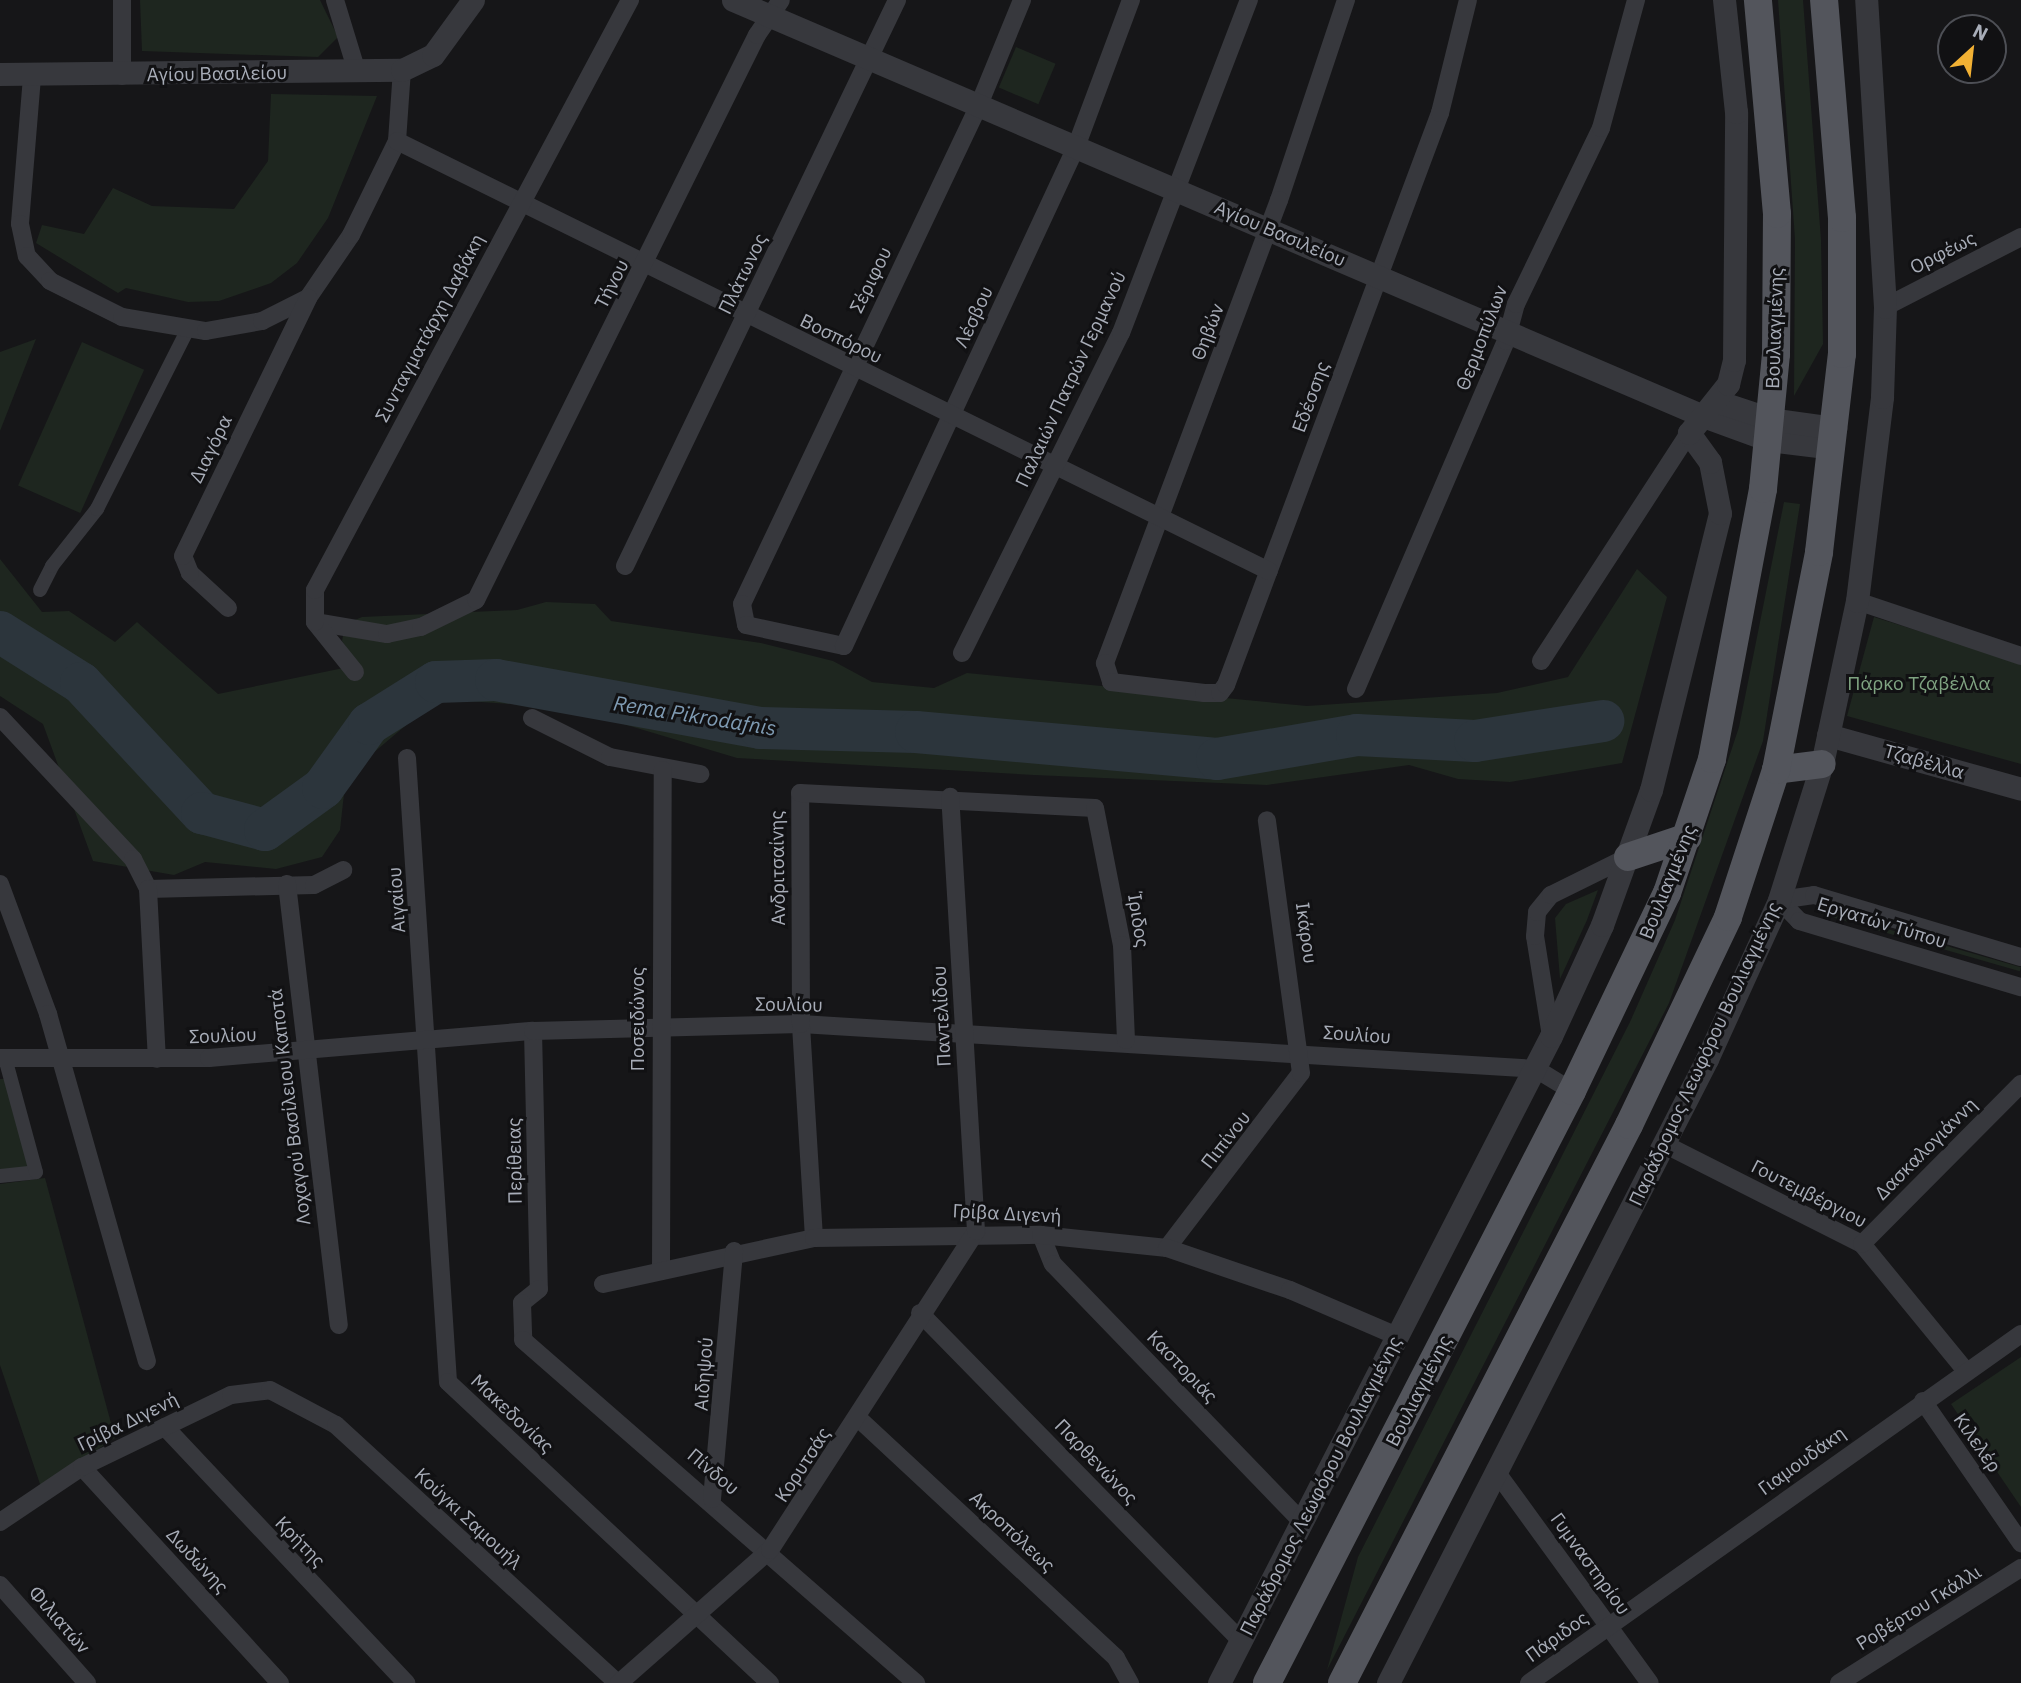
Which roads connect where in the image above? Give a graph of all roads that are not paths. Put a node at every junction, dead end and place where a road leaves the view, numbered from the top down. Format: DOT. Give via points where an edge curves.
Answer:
graph roads {
  1 [pos="122,0"];
  2 [pos="335,0"];
  3 [pos="473,0"];
  4 [pos="630,0"];
  5 [pos="733,0"];
  6 [pos="897,0"];
  7 [pos="1022,0"];
  8 [pos="1131,0"];
  9 [pos="1249,0"];
  10 [pos="1346,0"];
  11 [pos="1468,0"];
  12 [pos="1636,0"];
  13 [pos="1724,0"];
  14 [pos="1758,0"];
  15 [pos="1824,0"];
  16 [pos="1866,0"];
  17 [pos="776,8"];
  18 [pos="870,59"];
  19 [pos="402,70"];
  20 [pos="357,72"];
  21 [pos="0,74"];
  22 [pos="122,76"];
  23 [pos="32,77"];
  24 [pos="979,105"];
  25 [pos="397,141"];
  26 [pos="1076,147"];
  27 [pos="1177,190"];
  28 [pos="520,204"];
  29 [pos="1269,229"];
  30 [pos="2021,237"];
  31 [pos="644,267"];
  32 [pos="1378,276"];
  33 [pos="308,298"];
  34 [pos="1885,307"];
  35 [pos="746,316"];
  36 [pos="187,331"];
  37 [pos="1507,331"];
  38 [pos="852,368"];
  39 [pos="951,417"];
  40 [pos="1703,417"];
  41 [pos="1770,430"];
  42 [pos="1834,438"];
  43 [pos="1053,467"];
  44 [pos="1160,519"];
  45 [pos="625,566"];
  46 [pos="1269,571"];
  47 [pos="40,590"];
  48 [pos="1857,601"];
  49 [pos="228,608"];
  50 [pos="315,622"];
  51 [pos="844,646"];
  52 [pos="962,653"];
  53 [pos="2021,656"];
  54 [pos="1541,661"];
  55 [pos="355,672"];
  56 [pos="1104,676"];
  57 [pos="1356,689"];
  58 [pos="0,718"];
  59 [pos="532,718"];
  60 [pos="1828,735"];
  61 [pos="408,758"];
  62 [pos="1822,764"];
  63 [pos="663,770"];
  64 [pos="1776,771"];
  65 [pos="700,774"];
  66 [pos="2021,789"];
  67 [pos="950,797"];
  68 [pos="1095,808"];
  69 [pos="1267,820"];
  70 [pos="1688,837"];
  71 [pos="1628,857"];
  72 [pos="343,870"];
  73 [pos="0,884"];
  74 [pos="287,884"];
  75 [pos="148,889"];
  76 [pos="1779,900"];
  77 [pos="2021,957"];
  78 [pos="2021,986"];
  79 [pos="801,1024"];
  80 [pos="659,1026"];
  81 [pos="533,1031"];
  82 [pos="964,1033"];
  83 [pos="1551,1037"];
  84 [pos="428,1039"];
  85 [pos="1126,1040"];
  86 [pos="1301,1052"];
  87 [pos="304,1054"];
  88 [pos="60,1055"];
  89 [pos="3,1058"];
  90 [pos="158,1059"];
  91 [pos="1536,1069"];
  92 [pos="2021,1084"];
  93 [pos="1572,1091"];
  94 [pos="1666,1145"];
  95 [pos="0,1177"];
  96 [pos="976,1231"];
  97 [pos="1041,1235"];
  98 [pos="814,1238"];
  99 [pos="1862,1244"];
  100 [pos="1167,1248"];
  101 [pos="734,1251"];
  102 [pos="661,1267"];
  103 [pos="603,1284"];
  104 [pos="539,1289"];
  105 [pos="920,1313"];
  106 [pos="339,1325"];
  107 [pos="2021,1334"];
  108 [pos="1397,1336"];
  109 [pos="147,1361"];
  110 [pos="1965,1370"];
  111 [pos="284,1394"];
  112 [pos="1923,1401"];
  113 [pos="858,1418"];
  114 [pos="165,1427"];
  115 [pos="82,1467"];
  116 [pos="1495,1470"];
  117 [pos="712,1499"];
  118 [pos="0,1522"];
  119 [pos="1303,1523"];
  120 [pos="2021,1543"];
  121 [pos="770,1550"];
  122 [pos="2021,1567"];
  123 [pos="0,1584"];
  124 [pos="697,1613"];
  125 [pos="1609,1625"];
  126 [pos="1241,1640"];
  127 [pos="1216,1682"];
  128 [pos="87,1683"];
  129 [pos="280,1683"];
  130 [pos="406,1683"];
  131 [pos="619,1683"];
  132 [pos="770,1683"];
  133 [pos="916,1683"];
  134 [pos="1130,1683"];
  135 [pos="1267,1683"];
  136 [pos="1342,1683"];
  137 [pos="1388,1683"];
  138 [pos="1529,1683"];
  139 [pos="1650,1683"];
  140 [pos="1839,1683"];
  1 -- 22 [label="street"];
  2 -- 20 [label="street"];
  3 -- 19 [label="street, Αγίου Βασιλείου" via="433,55"];
  4 -- 28 [label="street, Συνταγματάρχη Δαβάκη"];
  5 -- 17 [label="street, Αγίου Βασιλείου"];
  6 -- 18 [label="street, Πλάτωνος"];
  7 -- 24 [label="street, Σέριφου"];
  8 -- 26 [label="street, Λέσβου"];
  9 -- 27 [label="street, Παλαιών Πατρών Γερμανού"];
  10 -- 29 [label="street, Θηβών"];
  11 -- 32 [label="street, Εδέσσης" via="1440,113"];
  12 -- 37 [label="street, Θερμοπύλων" via="1608,112"];
  13 -- 40 [label="street" via="1736,113 1740,264 1733,371"];
  14 -- 41 [label="main road, Βουλιαγμένης" via="1777,214"];
  15 -- 42 [label="main road" via="1842,218"];
  16 -- 34 [label="street, Παράδρομος Λεωφόρου Βουλιαγμένης"];
  17 -- 18 [label="street, Αγίου Βασιλείου"];
  17 -- 31 [label="street, Τήνου"];
  18 -- 24 [label="street, Αγίου Βασιλείου"];
  18 -- 35 [label="street, Πλάτωνος"];
  19 -- 20 [label="street, Αγίου Βασιλείου"];
  19 -- 25 [label="street"];
  20 -- 22 [label="street, Αγίου Βασιλείου"];
  21 -- 23 [label="street, Αγίου Βασιλείου"];
  22 -- 23 [label="street, Αγίου Βασιλείου"];
  23 -- 36 [label="street" via="20,224 27,256 38,272 77,297 122,317"];
  24 -- 26 [label="street, Αγίου Βασιλείου"];
  24 -- 38 [label="street, Σέριφου"];
  25 -- 28 [label="street, Βοσπόρου"];
  25 -- 33 [label="street" via="352,235"];
  26 -- 27 [label="street, Αγίου Βασιλείου"];
  26 -- 39 [label="street, Λέσβου"];
  27 -- 29 [label="street, Αγίου Βασιλείου"];
  27 -- 43 [label="street, Παλαιών Πατρών Γερμανού" via="1121,333"];
  28 -- 31 [label="street, Βοσπόρου"];
  28 -- 50 [label="street, Συνταγματάρχη Δαβάκη" via="315,590"];
  29 -- 32 [label="street, Αγίου Βασιλείου"];
  29 -- 44 [label="street, Θηβών"];
  30 -- 34 [label="street, Ορφέως"];
  31 -- 35 [label="street, Βοσπόρου"];
  31 -- 50 [label="street, Τήνου" via="476,600 421,627 387,634"];
  32 -- 37 [label="street, Αγίου Βασιλείου"];
  32 -- 46 [label="street, Εδέσσης"];
  33 -- 36 [label="street" via="262,321"];
  33 -- 49 [label="street, Διαγόρα" via="183,556 190,573"];
  34 -- 48 [label="street, Παράδρομος Λεωφόρου Βουλιαγμένης" via="1875,483"];
  35 -- 38 [label="street, Βοσπόρου"];
  35 -- 45 [label="street, Πλάτωνος"];
  36 -- 47 [label="street" via="97,509"];
  37 -- 40 [label="street, Αγίου Βασιλείου"];
  37 -- 57 [label="street, Θερμοπύλων"];
  38 -- 39 [label="street, Βοσπόρου"];
  38 -- 51 [label="street, Σέριφου" via="741,617 746,625"];
  39 -- 43 [label="street, Βοσπόρου"];
  39 -- 51 [label="street, Λέσβου"];
  40 -- 41 [label="street, Αγίου Βασιλείου"];
  40 -- 54 [label="street"];
  40 -- 71 [label="street, Παράδρομος Λεωφόρου Βουλιαγμένης" via="1719,522 1669,725"];
  41 -- 42 [label="street, Αγίου Βασιλείου"];
  41 -- 70 [label="main road, Βουλιαγμένης" via="1730,679"];
  42 -- 64 [label="main road" via="1804,643"];
  43 -- 44 [label="street, Βοσπόρου"];
  43 -- 52 [label="street, Παλαιών Πατρών Γερμανού"];
  44 -- 46 [label="street, Βοσπόρου"];
  44 -- 56 [label="street, Θηβών"];
  46 -- 56 [label="street, Εδέσσης" via="1220,693 1111,682"];
  48 -- 53 [label="street"];
  48 -- 60 [label="street, Παράδρομος Λεωφόρου Βουλιαγμένης"];
  50 -- 55 [label="street"];
  58 -- 75 [label="street" via="133,859"];
  59 -- 63 [label="street" via="610,757"];
  60 -- 62 [label="street, Παράδρομος Λεωφόρου Βουλιαγμένης"];
  60 -- 66 [label="street, Τζαβέλλα"];
  61 -- 84 [label="street, Αιγαίου"];
  62 -- 64 [label="main road"];
  62 -- 76 [label="street, Παράδρομος Λεωφόρου Βουλιαγμένης"];
  63 -- 65 [label="street"];
  63 -- 80 [label="street, Ποσειδώνος"];
  64 -- 136 [label="main road" via="1728,917 1629,1125"];
  67 -- 68 [label="street, Ανδριτσαίνης"];
  67 -- 79 [label="street, Ανδριτσαίνης" via="800,793"];
  67 -- 82 [label="street, Παντελίδου"];
  68 -- 85 [label="street, Ίριδος" via="1122,945"];
  69 -- 86 [label="street, Ικάρου"];
  70 -- 71 [label="main road"];
  70 -- 93 [label="main road, Βουλιαγμένης"];
  71 -- 83 [label="street, Παράδρομος Λεωφόρου Βουλιαγμένης"];
  71 -- 83 [label="street" via="1551,895 1537,912 1535,936"];
  72 -- 74 [label="street" via="314,885"];
  73 -- 88 [label="street"];
  74 -- 75 [label="street"];
  74 -- 87 [label="street, Λοχαγού Βασίλειου Καποτά"];
  75 -- 90 [label="street"];
  76 -- 77 [label="street, Εργατών Τύπου" via="1814,895"];
  76 -- 78 [label="street, Εργατών Τύπου" via="1799,921"];
  76 -- 94 [label="street, Παράδρομος Λεωφόρου Βουλιαγμένης"];
  79 -- 80 [label="street, Σουλίου"];
  79 -- 82 [label="street, Σουλίου"];
  79 -- 98 [label="street, Ανδριτσαίνης"];
  80 -- 81 [label="street, Σουλίου"];
  80 -- 102 [label="street, Ποσειδώνος"];
  81 -- 84 [label="street, Σουλίου"];
  81 -- 104 [label="street, Περίθειας"];
  82 -- 85 [label="street, Σουλίου"];
  82 -- 96 [label="street, Παντελίδου"];
  83 -- 91 [label="street, Παράδρομος Λεωφόρου Βουλιαγμένης"];
  84 -- 87 [label="street, Σουλίου"];
  84 -- 124 [label="street, Μακεδονίας" via="448,1382"];
  85 -- 86 [label="street, Σουλίου"];
  86 -- 91 [label="street, Σουλίου"];
  86 -- 100 [label="street, Πιπίνου" via="1293,1088"];
  87 -- 90 [label="street, Σουλίου"];
  87 -- 106 [label="street, Λοχαγού Βασίλειου Καποτά"];
  88 -- 89 [label="street, Σουλίου"];
  88 -- 90 [label="street, Σουλίου"];
  88 -- 109 [label="street"];
  89 -- 95 [label="street" via="36,1172"];
  91 -- 93 [label="street, Σουλίου"];
  91 -- 108 [label="street, Παράδρομος Λεωφόρου Βουλιαγμένης"];
  92 -- 99 [label="street, Δασκαλογιάννη"];
  93 -- 135 [label="main road, Βουλιαγμένης"];
  94 -- 99 [label="street, Γουτεμβέργιου"];
  94 -- 116 [label="street, Παράδρομος Λεωφόρου Βουλιαγμένης"];
  96 -- 97 [label="street, Γρίβα Διγενή"];
  96 -- 98 [label="street, Γρίβα Διγενή"];
  96 -- 105 [label="street, Κορυτσάς"];
  97 -- 100 [label="street, Γρίβα Διγενή"];
  97 -- 119 [label="street, Καστοριάς" via="1053,1264"];
  98 -- 101 [label="street, Γρίβα Διγενή"];
  99 -- 110 [label="street, Γουτεμβέργιου"];
  100 -- 108 [label="street, Γρίβα Διγενή"];
  101 -- 102 [label="street, Γρίβα Διγενή"];
  101 -- 117 [label="street, Αιδηψού"];
  102 -- 103 [label="street, Γρίβα Διγενή"];
  104 -- 117 [label="street, Πίνδου" via="522,1303 517,1317 537,1358"];
  105 -- 113 [label="street, Κορυτσάς"];
  105 -- 126 [label="street, Παρθενώνος"];
  107 -- 110 [label="street, Γιαμουδάκη"];
  108 -- 119 [label="street, Παράδρομος Λεωφόρου Βουλιαγμένης"];
  110 -- 112 [label="street, Γιαμουδάκη"];
  111 -- 114 [label="street, Γρίβα Διγενή" via="254,1389 231,1395"];
  111 -- 131 [label="street, Κούγκι Σαμουήλ" via="336,1425"];
  112 -- 120 [label="street, Κιλελέρ"];
  112 -- 125 [label="street, Γιαμουδάκη"];
  113 -- 121 [label="street, Κορυτσάς"];
  113 -- 134 [label="street, Ακροπόλεως" via="1116,1658"];
  114 -- 115 [label="street, Γρίβα Διγενή"];
  114 -- 130 [label="street, Κρήτης"];
  115 -- 118 [label="street, Γρίβα Διγενή"];
  115 -- 129 [label="street, Δωδώνης"];
  116 -- 125 [label="street, Γυμναστηρίου"];
  116 -- 137 [label="street, Παράδρομος Λεωφόρου Βουλιαγμένης"];
  117 -- 121 [label="street, Πίνδου"];
  119 -- 126 [label="street, Παράδρομος Λεωφόρου Βουλιαγμένης"];
  121 -- 124 [label="street, Κορυτσάς"];
  121 -- 133 [label="street, Πίνδου"];
  122 -- 140 [label="street, Ροβέρτου Γκάλλι"];
  123 -- 128 [label="street, Φιλιατών"];
  124 -- 131 [label="street, Κορυτσάς"];
  124 -- 132 [label="street, Μακεδονίας"];
  125 -- 138 [label="street, Πάριδος"];
  125 -- 139 [label="street, Γυμναστηρίου"];
  126 -- 127 [label="street, Παράδρομος Λεωφόρου Βουλιαγμένης"];
}
